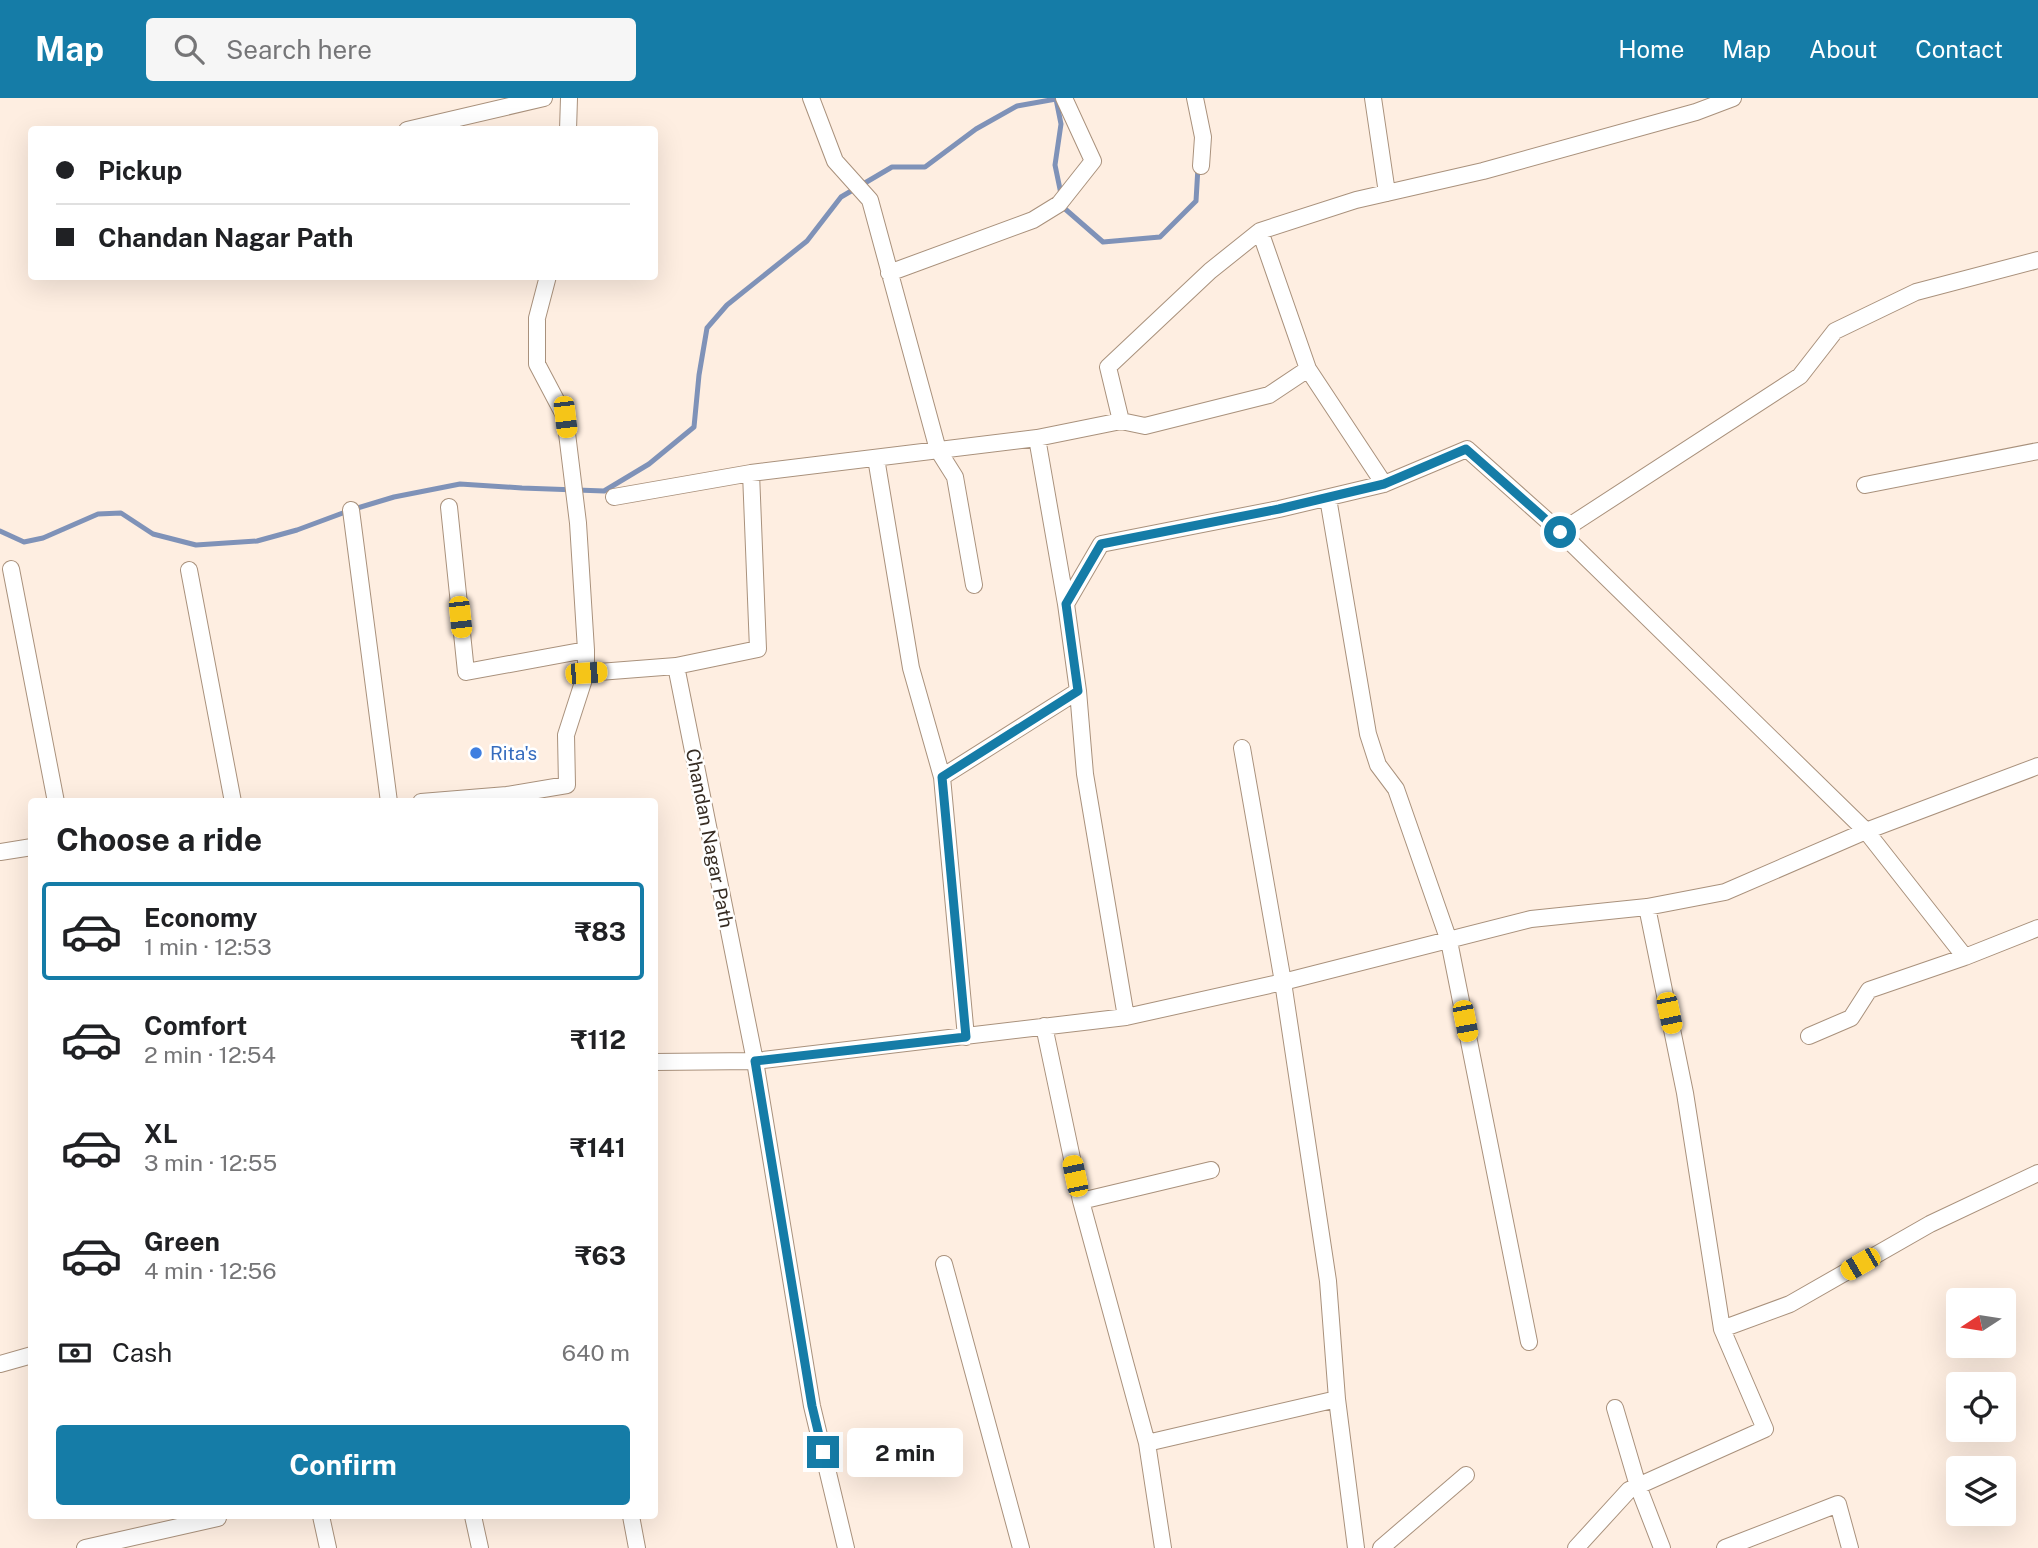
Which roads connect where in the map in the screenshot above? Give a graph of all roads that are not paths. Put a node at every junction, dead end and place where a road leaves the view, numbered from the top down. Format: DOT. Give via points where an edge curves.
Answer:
graph roads {
  1 [pos="544,98"];
  2 [pos="569,98"];
  3 [pos="811,98"];
  4 [pos="1064,98"];
  5 [pos="1195,98"];
  6 [pos="1373,98"];
  7 [pos="1733,98"];
  8 [pos="424,126"];
  9 [pos="568,126"];
  10 [pos="1201,166"];
  11 [pos="1387,193"];
  12 [pos="1260,231"];
  13 [pos="2038,260"];
  14 [pos="889,273"];
  15 [pos="547,280"];
  16 [pos="1308,369"];
  17 [pos="1121,421"];
  18 [pos="1037,438"];
  19 [pos="938,450"];
  20 [pos="2038,451"];
  21 [pos="876,458"];
  22 [pos="751,473"];
  23 [pos="1384,484"];
  24 [pos="1865,485"];
  25 [pos="614,497"];
  26 [pos="1328,498"];
  27 [pos="449,507"];
  28 [pos="351,510"];
  29 [pos="1560,532"];
  30 [pos="11,569"];
  31 [pos="189,570"];
  32 [pos="974,585"];
  33 [pos="1066,604"];
  34 [pos="586,650"];
  35 [pos="676,666"];
  36 [pos="586,673"];
  37 [pos="1078,691"];
  38 [pos="1242,748"];
  39 [pos="2038,766"];
  40 [pos="942,777"];
  41 [pos="55,798"];
  42 [pos="232,798"];
  43 [pos="388,798"];
  44 [pos="470,798"];
  45 [pos="1866,831"];
  46 [pos="28,848"];
  47 [pos="0,852"];
  48 [pos="1647,907"];
  49 [pos="2038,928"];
  50 [pos="1449,941"];
  51 [pos="1965,957"];
  52 [pos="1283,982"];
  53 [pos="1126,1017"];
  54 [pos="1044,1027"];
  55 [pos="1809,1036"];
  56 [pos="966,1037"];
  57 [pos="755,1061"];
  58 [pos="658,1062"];
  59 [pos="1211,1170"];
  60 [pos="2038,1173"];
  61 [pos="1081,1201"];
  62 [pos="944,1264"];
  63 [pos="1723,1329"];
  64 [pos="1529,1342"];
  65 [pos="28,1356"];
  66 [pos="0,1364"];
  67 [pos="1337,1399"];
  68 [pos="1615,1408"];
  69 [pos="1147,1443"];
  70 [pos="1466,1475"];
  71 [pos="1638,1486"];
  72 [pos="214,1519"];
  73 [pos="322,1519"];
  74 [pos="474,1519"];
  75 [pos="631,1519"];
  76 [pos="85,1548"];
  77 [pos="328,1548"];
  78 [pos="480,1548"];
  79 [pos="636,1548"];
  80 [pos="846,1548"];
  81 [pos="1021,1548"];
  82 [pos="1163,1548"];
  83 [pos="1356,1548"];
  84 [pos="1381,1548"];
  85 [pos="1576,1548"];
  86 [pos="1662,1548"];
  87 [pos="1725,1548"];
  88 [pos="1850,1548"];
  1 -- 8 [label="street"];
  2 -- 9 [label="street"];
  3 -- 14 [label="street" via="835,161 870,200"];
  4 -- 14 [label="street" via="1093,161 1059,204 1033,220"];
  5 -- 10 [label="street" via="1203,137"];
  6 -- 11 [label="street"];
  7 -- 11 [label="street" via="1483,171"];
  11 -- 12 [label="street"];
  12 -- 16 [label="street"];
  12 -- 17 [label="street" via="1210,271 1108,368"];
  13 -- 29 [label="street" via="1916,292 1835,331 1800,376"];
  14 -- 19 [label="street"];
  15 -- 34 [label="street" via="537,318 537,364 565,417 579,523"];
  16 -- 17 [label="street" via="1269,395 1145,426"];
  16 -- 23 [label="street"];
  17 -- 18 [label="street"];
  18 -- 19 [label="street"];
  18 -- 33 [label="street"];
  19 -- 21 [label="street"];
  19 -- 32 [label="street" via="955,477"];
  20 -- 24 [label="street"];
  21 -- 22 [label="street"];
  21 -- 40 [label="street" via="911,668"];
  22 -- 25 [label="street"];
  22 -- 35 [label="street" via="758,649"];
  23 -- 26 [label="street"];
  23 -- 29 [label="street" via="1466,449"];
  26 -- 33 [label="street" via="1101,544"];
  26 -- 50 [label="street" via="1368,734 1378,765 1396,789"];
  27 -- 34 [label="street" via="466,672"];
  28 -- 43 [label="street"];
  29 -- 45 [label="street"];
  30 -- 41 [label="street"];
  31 -- 42 [label="street"];
  33 -- 37 [label="street"];
  34 -- 36 [label="street"];
  35 -- 36 [label="street"];
  35 -- 57 [label="street, Chandan Nagar Path"];
  36 -- 44 [label="street" via="566,735 567,785"];
  37 -- 40 [label="street"];
  37 -- 53 [label="street" via="1085,775"];
  38 -- 52 [label="street"];
  39 -- 45 [label="street"];
  40 -- 56 [label="street"];
  45 -- 48 [label="street" via="1726,892"];
  45 -- 51 [label="street"];
  46 -- 47 [label="street"];
  48 -- 50 [label="street" via="1531,919"];
  48 -- 63 [label="street" via="1685,1093"];
  49 -- 51 [label="street"];
  50 -- 52 [label="street"];
  50 -- 64 [label="street"];
  51 -- 55 [label="street" via="1869,990 1851,1018"];
  52 -- 53 [label="street"];
  52 -- 67 [label="street" via="1328,1281"];
  53 -- 54 [label="street"];
  54 -- 56 [label="street"];
  54 -- 61 [label="street"];
  56 -- 57 [label="street"];
  57 -- 58 [label="street"];
  57 -- 80 [label="street, Chandan Nagar Path" via="812,1406"];
  59 -- 61 [label="street"];
  60 -- 63 [label="street" via="1930,1224 1790,1304"];
  61 -- 69 [label="street"];
  62 -- 81 [label="street"];
  63 -- 71 [label="street" via="1765,1429"];
  65 -- 66 [label="street"];
  67 -- 69 [label="street"];
  67 -- 83 [label="street"];
  68 -- 71 [label="street"];
  69 -- 82 [label="street"];
  70 -- 84 [label="street"];
  71 -- 85 [label="street" via="1629,1490"];
  71 -- 86 [label="street"];
  72 -- 76 [label="street"];
  73 -- 77 [label="street"];
  74 -- 78 [label="street"];
  75 -- 79 [label="street"];
  87 -- 88 [label="street" via="1838,1504"];
}
